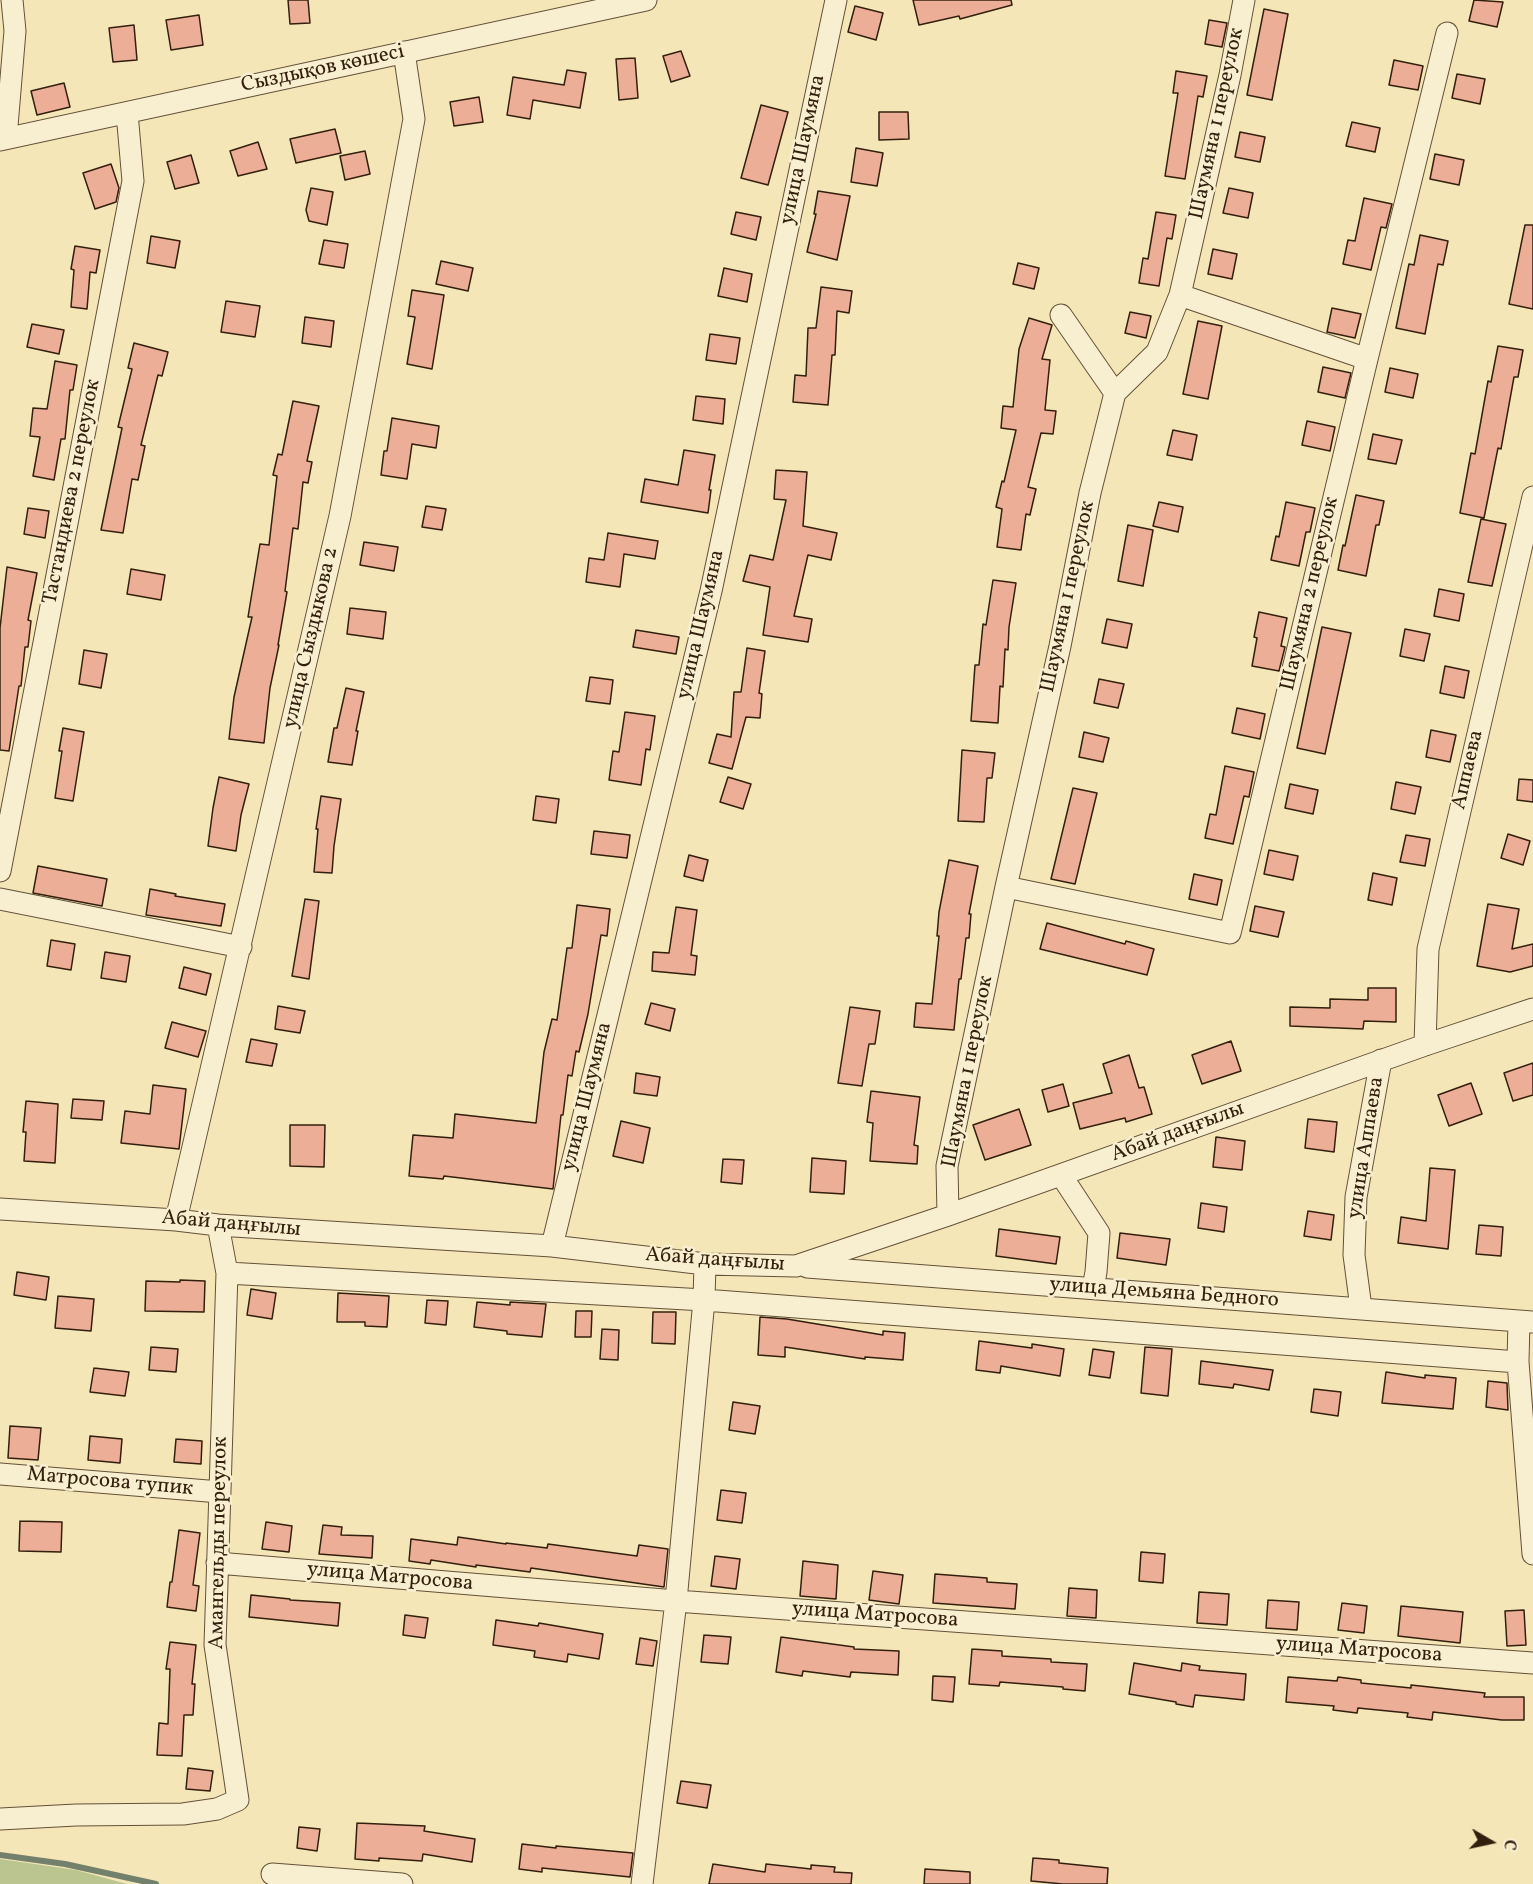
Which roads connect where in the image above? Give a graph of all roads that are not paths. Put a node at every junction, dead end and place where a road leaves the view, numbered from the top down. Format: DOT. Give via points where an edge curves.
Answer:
graph roads {
  1 [pos="12,0"];
  2 [pos="646,0"];
  3 [pos="836,0"];
  4 [pos="1244,0"];
  5 [pos="1447,33"];
  6 [pos="404,52"];
  7 [pos="127,113"];
  8 [pos="3,139"];
  9 [pos="1180,295"];
  10 [pos="1060,315"];
  11 [pos="1367,359"];
  12 [pos="1115,393"];
  13 [pos="1533,497"];
  14 [pos="0,871"];
  15 [pos="1006,886"];
  16 [pos="0,899"];
  17 [pos="241,947"];
  18 [pos="1533,1010"];
  19 [pos="1425,1045"];
  20 [pos="1381,1060"];
  21 [pos="1061,1175"];
  22 [pos="0,1209"];
  23 [pos="948,1215"];
  24 [pos="176,1220"];
  25 [pos="218,1225"];
  26 [pos="552,1246"];
  27 [pos="705,1264"];
  28 [pos="796,1266"];
  29 [pos="227,1273"];
  30 [pos="1093,1288"];
  31 [pos="704,1300"];
  32 [pos="1361,1308"];
  33 [pos="1526,1321"];
  34 [pos="1518,1362"];
  35 [pos="0,1474"];
  36 [pos="220,1492"];
  37 [pos="1533,1554"];
  38 [pos="217,1563"];
  39 [pos="676,1601"];
  40 [pos="1533,1663"];
  41 [pos="0,1819"];
  42 [pos="272,1874"];
  43 [pos="402,1884"];
  44 [pos="642,1884"];
  1 -- 8 [label="street" via="15,31"];
  2 -- 6 [label="street, Сыздықов көшесі"];
  3 -- 26 [label="street, улица Шаумяна" via="711,591"];
  4 -- 9 [label="street, Шаумяна 1 переулок"];
  5 -- 11 [label="street, Шаумяна 2 переулок"];
  6 -- 7 [label="street, Сыздықов көшесі"];
  6 -- 17 [label="street, улица Сыздыкова 2" via="414,120 340,516"];
  7 -- 8 [label="street, Сыздықов көшесі"];
  7 -- 14 [label="street, Тастандиева 2 переулок" via="133,181"];
  9 -- 11 [label="street"];
  9 -- 12 [label="street, Шаумяна 1 переулок" via="1157,352"];
  10 -- 12 [label="street"];
  11 -- 15 [label="street, Шаумяна 2 переулок" via="1230,933"];
  12 -- 15 [label="street, Шаумяна 1 переулок"];
  13 -- 19 [label="street, Аппаева" via="1428,949"];
  15 -- 23 [label="street, Шаумяна 1 переулок" via="947,1166"];
  16 -- 17 [label="street"];
  17 -- 24 [label="street, улица Сыздыкова 2"];
  18 -- 19 [label="street, Абай даңғылы"];
  19 -- 20 [label="street, Абай даңғылы"];
  20 -- 21 [label="street, Абай даңғылы"];
  20 -- 32 [label="street, улица Аппаева" via="1356,1197 1354,1255"];
  21 -- 23 [label="street, Абай даңғылы"];
  21 -- 30 [label="street" via="1099,1233"];
  22 -- 24 [label="street, Абай даңғылы"];
  23 -- 28 [label="street, Абай даңғылы"];
  24 -- 25 [label="street, Абай даңғылы"];
  25 -- 26 [label="street, Абай даңғылы"];
  25 -- 29 [label="street, Амангельды переулок"];
  26 -- 27 [label="street, Абай даңғылы"];
  27 -- 28 [label="street, Абай даңғылы"];
  27 -- 31 [label="street"];
  28 -- 30 [label="street, улица Демьяна Бедного"];
  29 -- 31 [label="street"];
  29 -- 36 [label="street, Амангельды переулок"];
  30 -- 32 [label="street, улица Демьяна Бедного"];
  31 -- 34 [label="street"];
  31 -- 39 [label="street"];
  32 -- 33 [label="street, улица Демьяна Бедного"];
  33 -- 34 [label="street"];
  34 -- 37 [label="street"];
  35 -- 36 [label="street, Матросова тупик"];
  36 -- 38 [label="street, Амангельды переулок"];
  38 -- 39 [label="street, улица Матросова"];
  38 -- 41 [label="street, Амангельды переулок" via="215,1645 238,1800 217,1809 183,1814"];
  39 -- 40 [label="street, улица Матросова"];
  39 -- 44 [label="street"];
  42 -- 43 [label="street"];
}
